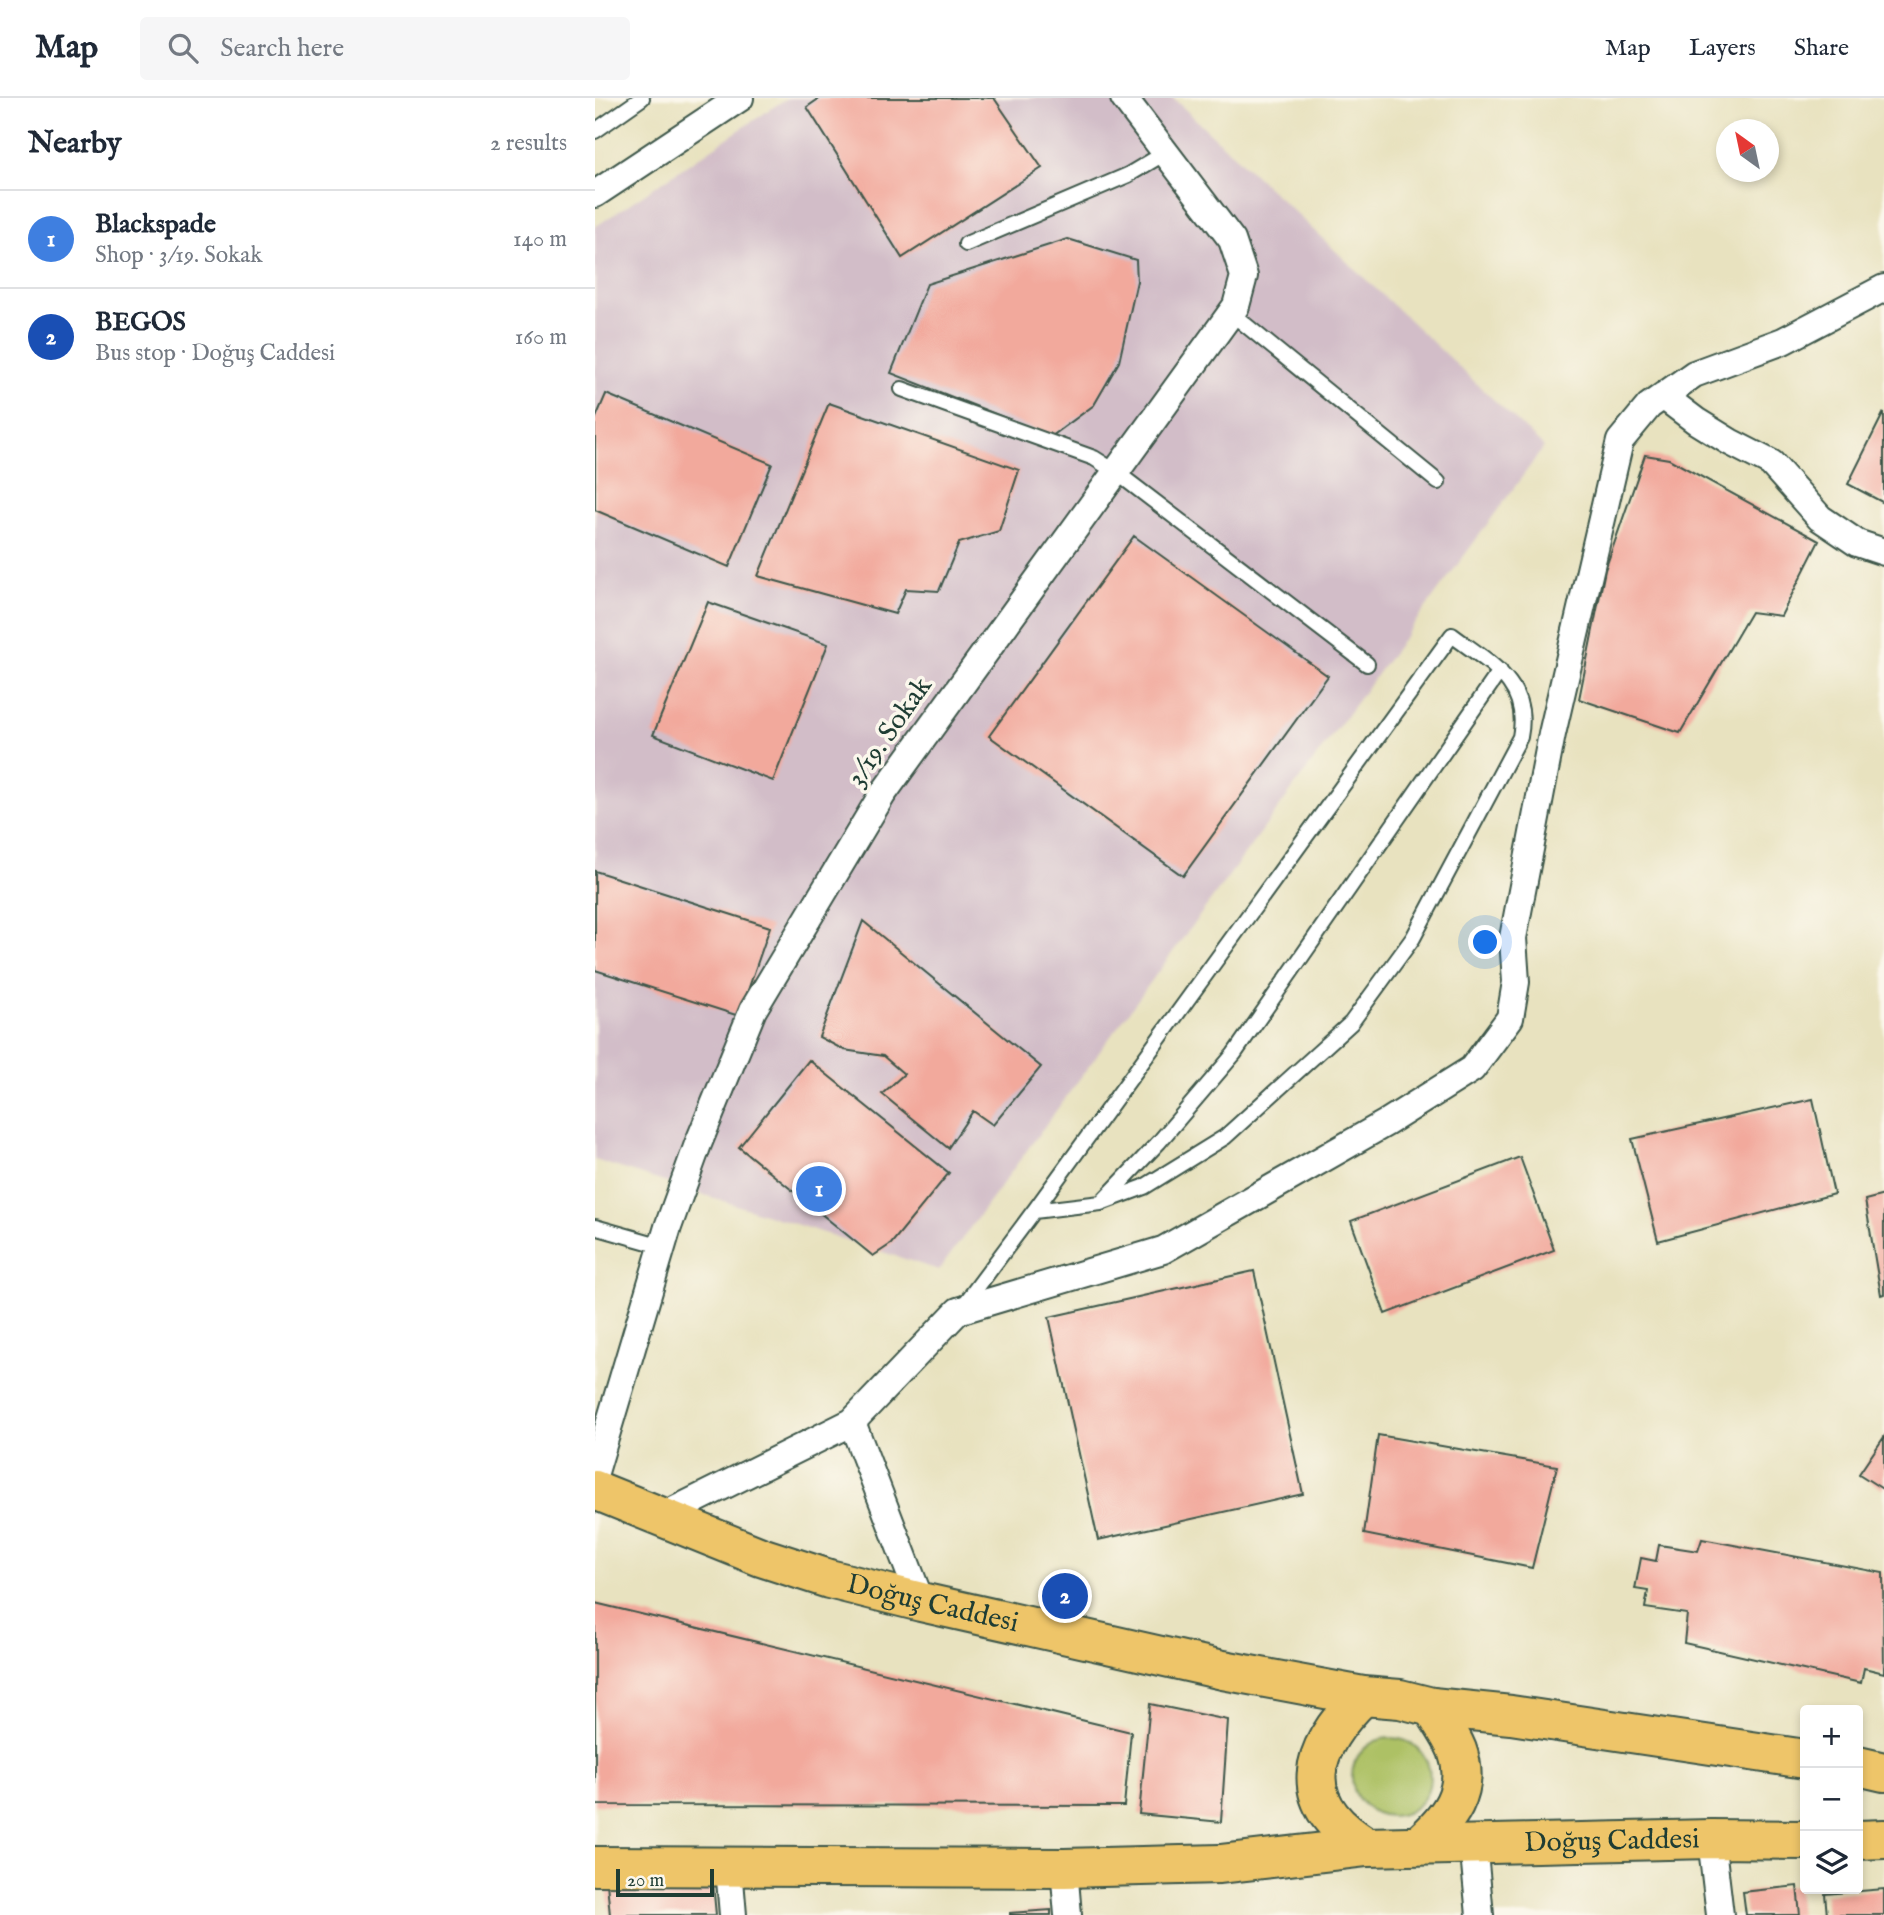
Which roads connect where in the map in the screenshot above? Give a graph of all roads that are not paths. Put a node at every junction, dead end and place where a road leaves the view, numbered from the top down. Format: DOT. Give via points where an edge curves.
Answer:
graph roads {
  1 [pos="642,98"];
  2 [pos="740,98"];
  3 [pos="1124,98"];
  4 [pos="595,131"];
  5 [pos="1165,153"];
  6 [pos="595,194"];
  7 [pos="967,244"];
  8 [pos="1884,288"];
  9 [pos="1231,313"];
  10 [pos="902,389"];
  11 [pos="1663,396"];
  12 [pos="1116,472"];
  13 [pos="1438,482"];
  14 [pos="1884,552"];
  15 [pos="1367,664"];
  16 [pos="1500,671"];
  17 [pos="1101,1203"];
  18 [pos="1034,1211"];
  19 [pos="595,1227"];
  20 [pos="662,1246"];
  21 [pos="958,1311"];
  22 [pos="852,1422"];
  23 [pos="595,1472"];
  24 [pos="595,1490"];
  25 [pos="663,1516"];
  26 [pos="921,1602"];
  27 [pos="1363,1696"];
  28 [pos="1432,1707"];
  29 [pos="1800,1758"];
  30 [pos="1863,1767"];
  31 [pos="1884,1772"];
  32 [pos="1711,1839"];
  33 [pos="1800,1840"];
  34 [pos="1473,1843"];
  35 [pos="1419,1845"];
  36 [pos="1367,1847"];
  37 [pos="595,1866"];
  38 [pos="729,1868"];
  39 [pos="1064,1868"];
  40 [pos="733,1915"];
  41 [pos="1068,1915"];
  42 [pos="1480,1915"];
  43 [pos="1720,1915"];
  1 -- 4 [label="lane"];
  2 -- 6 [label="street"];
  3 -- 5 [label="street, 3/19. Sokak"];
  5 -- 7 [label="lane" via="1128,175"];
  5 -- 9 [label="street, 3/19. Sokak" via="1232,240 1244,276"];
  8 -- 11 [label="street" via="1783,341 1694,374"];
  9 -- 12 [label="street, 3/19. Sokak"];
  9 -- 13 [label="lane"];
  10 -- 12 [label="lane" via="1094,458"];
  11 -- 14 [label="street" via="1719,435 1771,463 1820,518 1857,542"];
  11 -- 21 [label="street" via="1620,441 1531,842 1513,938 1516,982 1510,1018 1472,1069 1163,1251"];
  12 -- 15 [label="lane"];
  12 -- 20 [label="street, 3/19. Sokak" via="882,795 753,1010"];
  16 -- 17 [label="lane" via="1234,1054"];
  16 -- 17 [label="lane" via="1521,705 1520,737 1413,939 1351,1023 1225,1137 1144,1186"];
  16 -- 18 [label="lane" via="1452,635"];
  17 -- 18 [label="lane"];
  18 -- 21 [label="lane"];
  19 -- 20 [label="lane"];
  20 -- 23 [label="street, 3/19. Sokak"];
  21 -- 22 [label="street"];
  22 -- 25 [label="street"];
  22 -- 26 [label="street"];
  24 -- 25 [label="main road, Doğuş Caddesi"];
  25 -- 26 [label="main road, Doğuş Caddesi" via="761,1557"];
  26 -- 27 [label="main road, Doğuş Caddesi" via="1223,1670"];
  27 -- 28 [label="main road"];
  27 -- 36 [label="main road" via="1329,1735 1316,1778 1332,1820"];
  28 -- 29 [label="main road"];
  28 -- 35 [label="main road" via="1457,1750 1459,1795 1449,1815"];
  30 -- 31 [label="main road"];
  32 -- 33 [label="main road, Doğuş Caddesi"];
  32 -- 34 [label="main road, Doğuş Caddesi"];
  32 -- 43 [label="street"];
  34 -- 35 [label="main road, Doğuş Caddesi"];
  34 -- 42 [label="street"];
  35 -- 36 [label="main road"];
  36 -- 39 [label="main road" via="1220,1864"];
  37 -- 38 [label="main road"];
  38 -- 39 [label="main road"];
  38 -- 40 [label="street"];
  39 -- 41 [label="street"];
}
